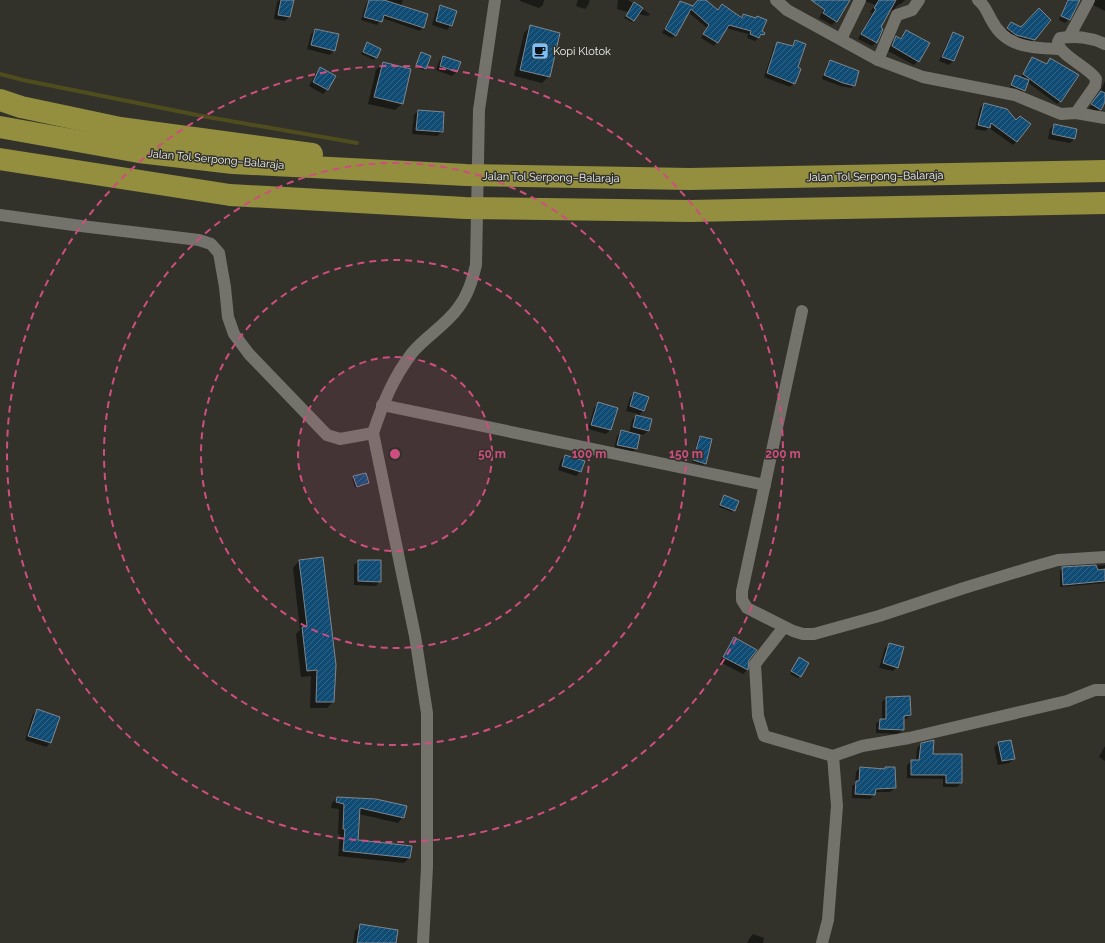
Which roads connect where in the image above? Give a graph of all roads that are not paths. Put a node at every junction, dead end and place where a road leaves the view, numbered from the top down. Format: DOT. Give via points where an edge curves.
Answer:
graph roads {
  1 [pos="495,0"];
  2 [pos="776,0"];
  3 [pos="860,0"];
  4 [pos="919,0"];
  5 [pos="978,0"];
  6 [pos="1088,0"];
  7 [pos="1069,37"];
  8 [pos="841,39"];
  9 [pos="1105,44"];
  10 [pos="1060,49"];
  11 [pos="878,60"];
  12 [pos="0,100"];
  13 [pos="1076,113"];
  14 [pos="1105,118"];
  15 [pos="0,127"];
  16 [pos="0,159"];
  17 [pos="1105,171"];
  18 [pos="466,175"];
  19 [pos="1105,203"];
  20 [pos="0,215"];
  21 [pos="802,312"];
  22 [pos="382,405"];
  23 [pos="374,433"];
  24 [pos="764,485"];
  25 [pos="1105,557"];
  26 [pos="784,626"];
  27 [pos="1105,690"];
  28 [pos="833,756"];
  29 [pos="423,943"];
  30 [pos="822,943"];
  1 -- 22 [label="street" via="478,110 476,265 470,288 458,308 414,352 398,373"];
  2 -- 8 [label="street" via="788,10"];
  3 -- 8 [label="street"];
  4 -- 11 [label="street" via="912,10 897,15"];
  5 -- 10 [label="street" via="1006,38 1027,48"];
  6 -- 7 [label="street"];
  7 -- 9 [label="street" via="1094,38"];
  7 -- 10 [label="street" via="1060,38"];
  8 -- 11 [label="street"];
  10 -- 13 [label="street" via="1096,79 1095,86"];
  11 -- 13 [label="street" via="923,77 1016,95 1061,114"];
  12 -- 18 [label="highway" via="20,107 120,128"];
  13 -- 14 [label="street"];
  15 -- 18 [label="highway, Jalan Tol Serpong–Balaraja" via="139,152 233,163"];
  16 -- 19 [label="highway" via="230,195 465,208 690,211"];
  17 -- 18 [label="highway, Jalan Tol Serpong–Balaraja" via="690,179"];
  20 -- 23 [label="street" via="199,240 211,244 219,253 228,317 234,334 249,354 328,435 340,439"];
  21 -- 24 [label="street"];
  22 -- 23 [label="street"];
  22 -- 24 [label="street"];
  23 -- 29 [label="street" via="415,636 427,717 427,867"];
  24 -- 26 [label="street" via="742,600 747,608"];
  25 -- 26 [label="street" via="1058,560 1033,566 879,616 814,634 803,634"];
  26 -- 28 [label="street" via="756,664 758,716 764,736"];
  27 -- 28 [label="street" via="1095,690 1067,701 909,738 862,746"];
  28 -- 30 [label="street" via="837,806 828,920"];
}
